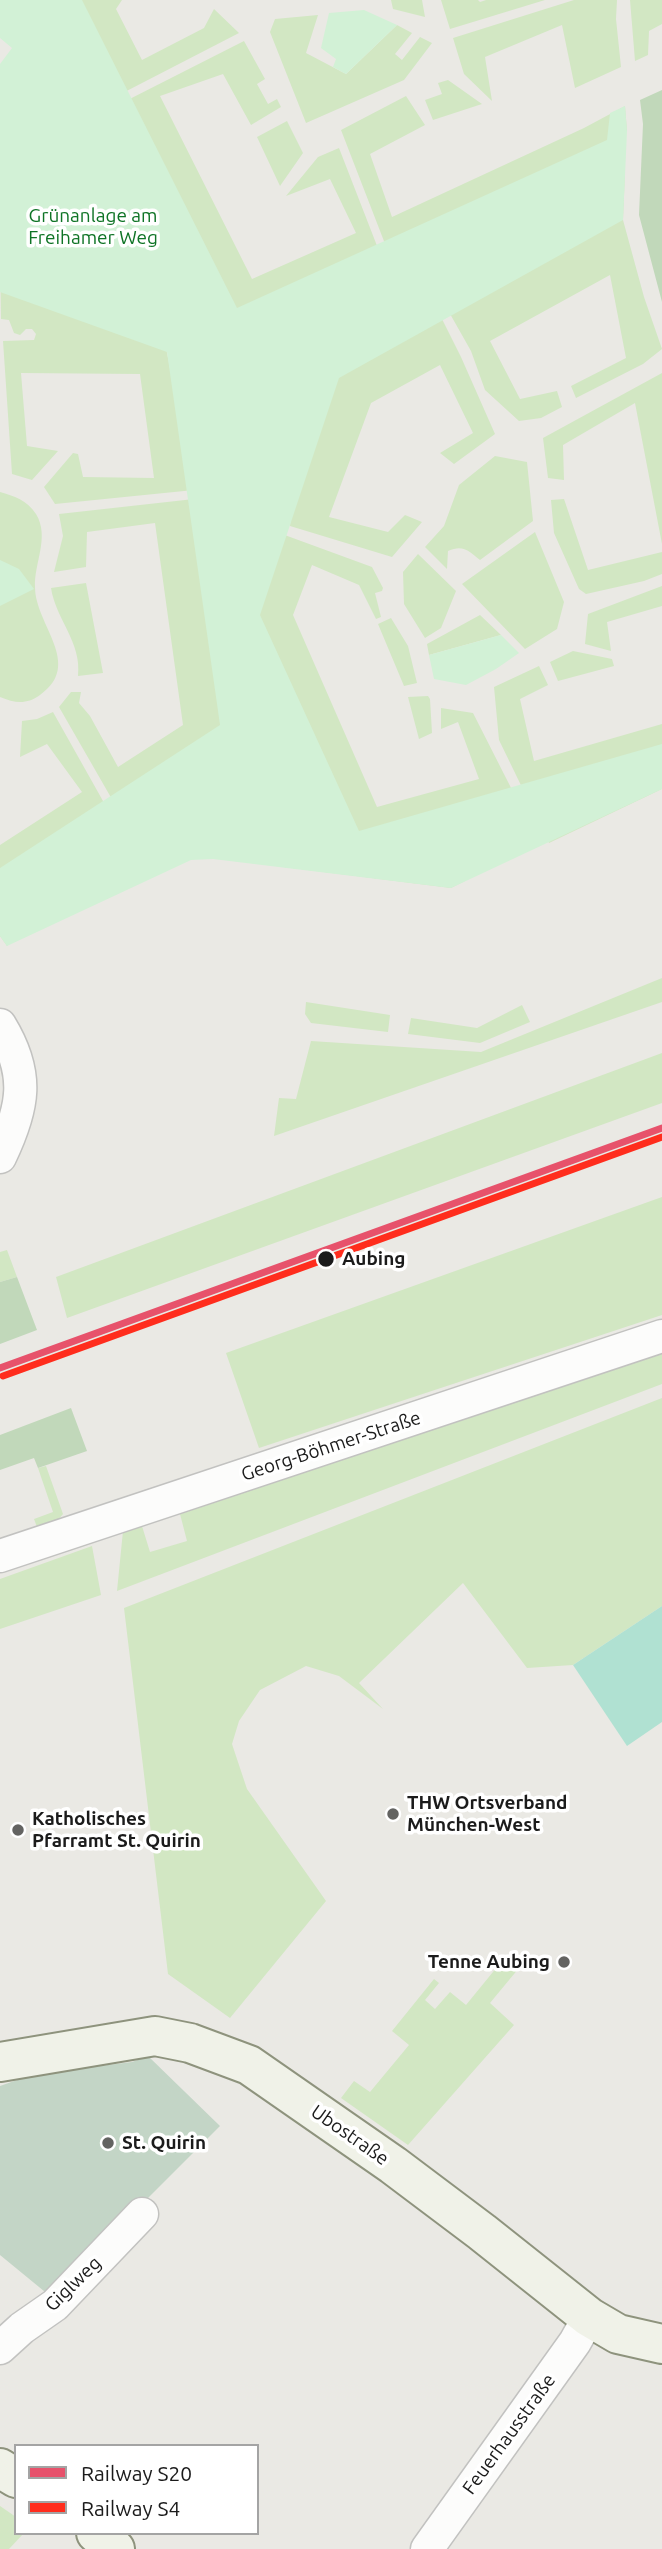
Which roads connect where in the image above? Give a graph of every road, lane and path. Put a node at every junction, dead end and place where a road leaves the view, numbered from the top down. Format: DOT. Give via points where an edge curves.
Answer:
graph roads {
  1 [pos="0,1025"];
  2 [pos="0,1157"];
  3 [pos="662,1336"];
  4 [pos="0,1556"];
  5 [pos="0,2062"];
  6 [pos="142,2214"];
  7 [pos="589,2317"];
  8 [pos="662,2344"];
  9 [pos="0,2348"];
  10 [pos="98,2535"];
  11 [pos="115,2549"];
  12 [pos="427,2549"];
  1 -- 2 [label="street" via="16,1057 22,1092"];
  3 -- 4 [label="street, Georg-Böhmer-Straße"];
  5 -- 7 [label="street, Ubostraße" via="155,2036 190,2043 249,2065 393,2165"];
  6 -- 9 [label="street, Giglweg" via="55,2305"];
  7 -- 8 [label="street, Ubostraße" via="618,2334"];
  7 -- 12 [label="street, Feuerhausstraße"];
  10 -- 11 [label="street"];
}
